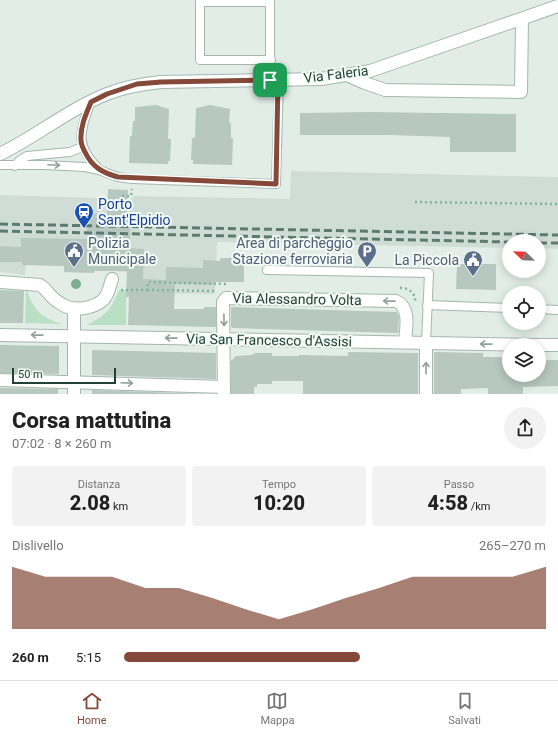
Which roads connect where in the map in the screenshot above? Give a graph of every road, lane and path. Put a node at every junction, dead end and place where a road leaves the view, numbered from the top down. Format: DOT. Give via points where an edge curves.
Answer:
graph roads {
  1 [pos="558,6"];
  2 [pos="522,19"];
  3 [pos="271,60"];
  4 [pos="347,75"];
  5 [pos="274,80"];
  6 [pos="91,102"];
  7 [pos="82,147"];
  8 [pos="0,154"];
  9 [pos="0,165"];
  10 [pos="15,166"];
  11 [pos="99,170"];
  12 [pos="122,196"];
  13 [pos="132,196"];
  14 [pos="415,202"];
  15 [pos="558,204"];
  16 [pos="267,270"];
  17 [pos="0,282"];
  18 [pos="113,286"];
  19 [pos="148,290"];
  20 [pos="228,298"];
  21 [pos="427,305"];
  22 [pos="502,308"];
  23 [pos="74,309"];
  24 [pos="546,309"];
  25 [pos="558,310"];
  26 [pos="0,335"];
  27 [pos="74,336"];
  28 [pos="224,339"];
  29 [pos="405,342"];
  30 [pos="426,343"];
  31 [pos="502,344"];
  32 [pos="546,345"];
  33 [pos="558,345"];
  34 [pos="0,380"];
  35 [pos="74,381"];
  36 [pos="224,390"];
  37 [pos="74,394"];
  38 [pos="426,394"];
  1 -- 2 [label="street, Via Faleria"];
  2 -- 4 [label="street, Via Faleria" via="370,71"];
  2 -- 4 [label="street" via="522,92 385,90"];
  3 -- 3 [label="lane" via="270,2 200,2 200,60"];
  3 -- 5 [label="lane"];
  4 -- 5 [label="street, Via Faleria" via="321,79"];
  5 -- 6 [label="street, Via Faleria" via="137,84"];
  5 -- 11 [label="lane" via="276,184 132,179"];
  6 -- 7 [label="lane" via="82,128"];
  6 -- 8 [label="street, Via Faleria"];
  7 -- 10 [label="lane" via="70,152 27,156"];
  7 -- 11 [label="lane" via="89,160"];
  9 -- 10 [label="lane"];
  10 -- 11 [label="lane, one-way" via="44,165"];
  12 -- 13 [label="path"];
  14 -- 15 [label="path"];
  16 -- 21 [label="lane" via="429,273"];
  17 -- 23 [label="street" via="40,285 46,288 53,298"];
  18 -- 23 [label="street" via="97,304"];
  19 -- 20 [label="path" via="223,292"];
  20 -- 28 [label="street, Via Alessandro Volta, one-way" via="224,300"];
  29 -- 20 [label="street, Via Alessandro Volta, one-way" via="405,308 396,301"];
  21 -- 22 [label="lane"];
  21 -- 30 [label="lane"];
  23 -- 27 [label="street"];
  24 -- 25 [label="lane"];
  27 -- 26 [label="street, Via San Francesco d'Assisi, one-way"];
  28 -- 27 [label="street, Via San Francesco d'Assisi, one-way"];
  27 -- 35 [label="street"];
  28 -- 29 [label="street, Via San Francesco d'Assisi"];
  28 -- 36 [label="street, Via Alessandro Volta"];
  29 -- 30 [label="street, Via San Francesco d'Assisi"];
  31 -- 30 [label="street, Via San Francesco d'Assisi, one-way"];
  38 -- 30 [label="street, one-way"];
  32 -- 33 [label="street, Via San Francesco d'Assisi"];
  34 -- 35 [label="street"];
  35 -- 36 [label="street, one-way"];
  35 -- 37 [label="street"];
}
